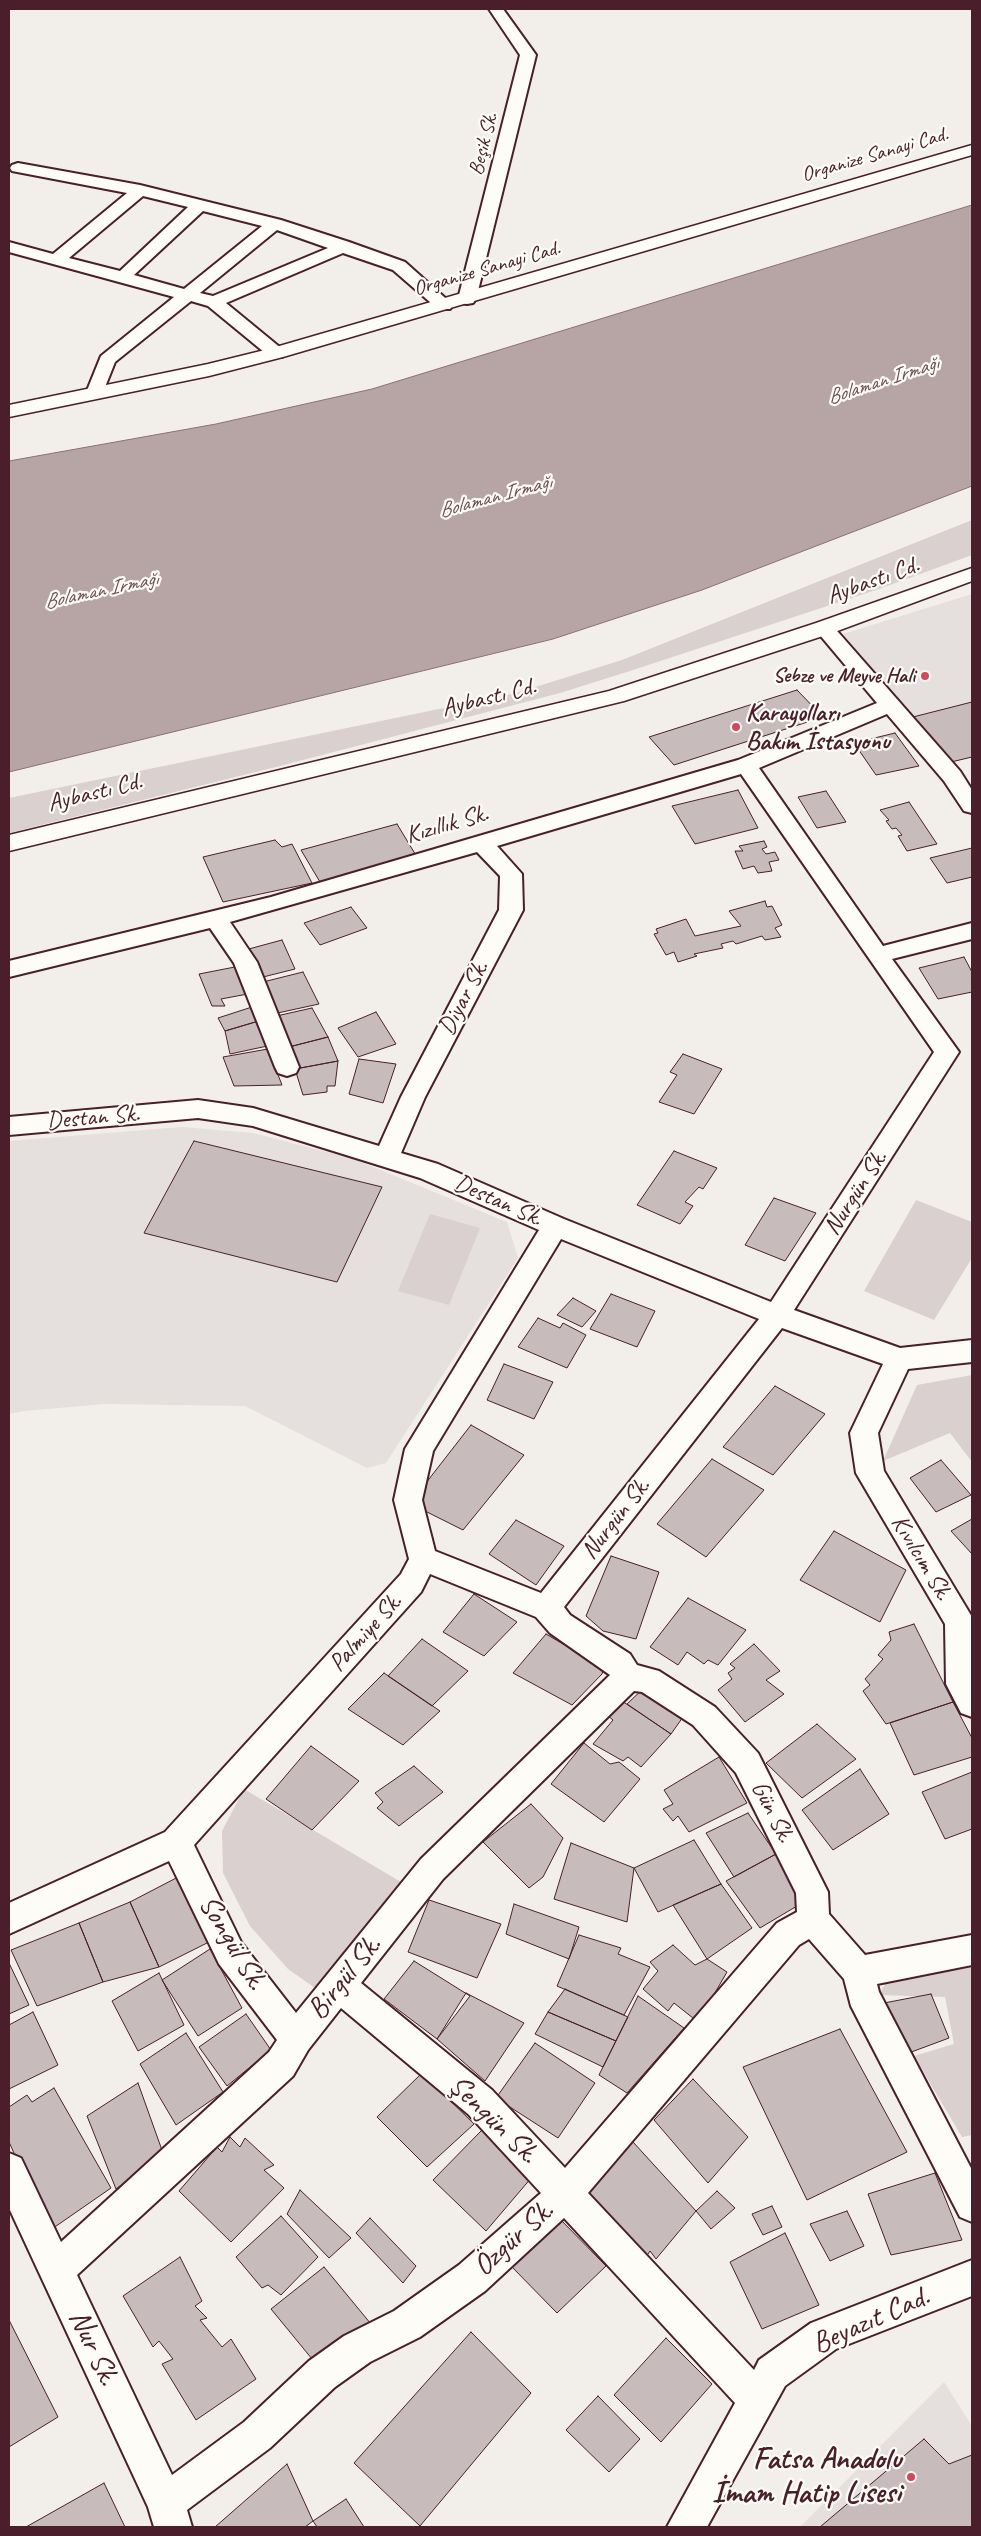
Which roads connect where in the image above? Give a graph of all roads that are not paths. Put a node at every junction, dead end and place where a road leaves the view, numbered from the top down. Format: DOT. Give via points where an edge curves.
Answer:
graph roads {
  1 [pos="496,9"];
  2 [pos="972,150"];
  3 [pos="18,168"];
  4 [pos="140,190"];
  5 [pos="200,205"];
  6 [pos="275,224"];
  7 [pos="343,246"];
  8 [pos="9,247"];
  9 [pos="56,260"];
  10 [pos="124,278"];
  11 [pos="189,295"];
  12 [pos="467,299"];
  13 [pos="214,302"];
  14 [pos="444,305"];
  15 [pos="276,353"];
  16 [pos="96,394"];
  17 [pos="11,407"];
  18 [pos="972,574"];
  19 [pos="824,628"];
  20 [pos="892,705"];
  21 [pos="746,765"];
  22 [pos="962,774"];
  23 [pos="972,806"];
  24 [pos="9,843"];
  25 [pos="482,843"];
  26 [pos="216,919"];
  27 [pos="972,931"];
  28 [pos="877,955"];
  29 [pos="9,969"];
  30 [pos="287,1067"];
  31 [pos="9,1126"];
  32 [pos="386,1158"];
  33 [pos="555,1226"];
  34 [pos="777,1315"];
  35 [pos="972,1351"];
  36 [pos="899,1358"];
  37 [pos="423,1559"];
  38 [pos="546,1608"];
  39 [pos="966,1620"];
  40 [pos="628,1678"];
  41 [pos="972,1704"];
  42 [pos="176,1842"];
  43 [pos="9,1920"];
  44 [pos="813,1920"];
  45 [pos="972,1950"];
  46 [pos="859,1972"];
  47 [pos="339,1986"];
  48 [pos="296,2039"];
  49 [pos="9,2170"];
  50 [pos="566,2193"];
  51 [pos="972,2205"];
  52 [pos="56,2270"];
  53 [pos="972,2278"];
  54 [pos="756,2399"];
  55 [pos="170,2515"];
  56 [pos="686,2527"];
  1 -- 12 [label="street, Beşik Sk." via="528,55"];
  2 -- 12 [label="street, Organize Sanayi Cad."];
  3 -- 4 [label="street"];
  4 -- 5 [label="street"];
  4 -- 9 [label="street"];
  5 -- 6 [label="street"];
  5 -- 10 [label="street"];
  6 -- 7 [label="street"];
  6 -- 11 [label="street"];
  7 -- 13 [label="street"];
  7 -- 14 [label="street" via="399,266"];
  8 -- 9 [label="street"];
  9 -- 10 [label="street"];
  10 -- 11 [label="street"];
  11 -- 13 [label="street"];
  11 -- 16 [label="street" via="107,360"];
  12 -- 14 [label="street, Organize Sanayi Cad."];
  13 -- 15 [label="street"];
  14 -- 15 [label="street, Organize Sanayi Cad."];
  15 -- 16 [label="street, Organize Sanayi Cad."];
  16 -- 17 [label="street, Organize Sanayi Cad."];
  18 -- 19 [label="street, Aybastı Cd."];
  19 -- 20 [label="street"];
  19 -- 24 [label="street, Aybastı Cd." via="616,696"];
  20 -- 21 [label="street, Kızıllık Sk."];
  20 -- 22 [label="street"];
  21 -- 25 [label="street, Kızıllık Sk."];
  21 -- 28 [label="street, Nurgün Sk."];
  22 -- 23 [label="street"];
  25 -- 26 [label="street, Kızıllık Sk."];
  25 -- 32 [label="street, Diyar Sk." via="511,874 511,910 413,1097"];
  26 -- 29 [label="street, Kızıllık Sk."];
  26 -- 30 [label="street" via="245,962"];
  27 -- 28 [label="street"];
  28 -- 34 [label="street, Nurgün Sk." via="946,1052"];
  31 -- 32 [label="street, Destan Sk." via="198,1109 253,1118"];
  32 -- 33 [label="street, Destan Sk." via="429,1171"];
  33 -- 34 [label="street, Destan Sk."];
  33 -- 37 [label="street" via="419,1449 408,1500"];
  34 -- 36 [label="street, Destan Sk."];
  34 -- 38 [label="street, Nurgün Sk."];
  35 -- 36 [label="street, Destan Sk."];
  36 -- 39 [label="street, Kıvılcım Sk." via="864,1433 870,1473"];
  37 -- 38 [label="street"];
  37 -- 42 [label="street, Palmiye Sk." via="411,1583"];
  38 -- 40 [label="street" via="560,1624 619,1662"];
  39 -- 41 [label="street, Kıvılcım Sk." via="961,1684"];
  40 -- 44 [label="street, Gün Sk." via="648,1680 704,1716 747,1763 812,1892"];
  40 -- 47 [label="street, Birgül Sk." via="432,1869"];
  42 -- 43 [label="street, Palmiye Sk."];
  42 -- 48 [label="street, Songül Sk." via="230,1953"];
  44 -- 46 [label="street"];
  44 -- 50 [label="street, Özgür Sk." via="788,1934"];
  45 -- 46 [label="street"];
  46 -- 51 [label="street" via="863,1995"];
  47 -- 48 [label="street, Birgül Sk."];
  47 -- 50 [label="street, Şengün Sk." via="480,2102"];
  48 -- 52 [label="street, Birgül Sk." via="281,2064"];
  49 -- 52 [label="street, Nur Sk."];
  50 -- 54 [label="street, Şengün Sk."];
  50 -- 55 [label="street, Özgür Sk." via="472,2278 408,2324 357,2350 322,2374"];
  52 -- 55 [label="street, Nur Sk."];
  53 -- 54 [label="street, Beyazıt Cad." via="824,2336 772,2373"];
  54 -- 56 [label="street, Beyazıt Cad."];
}
